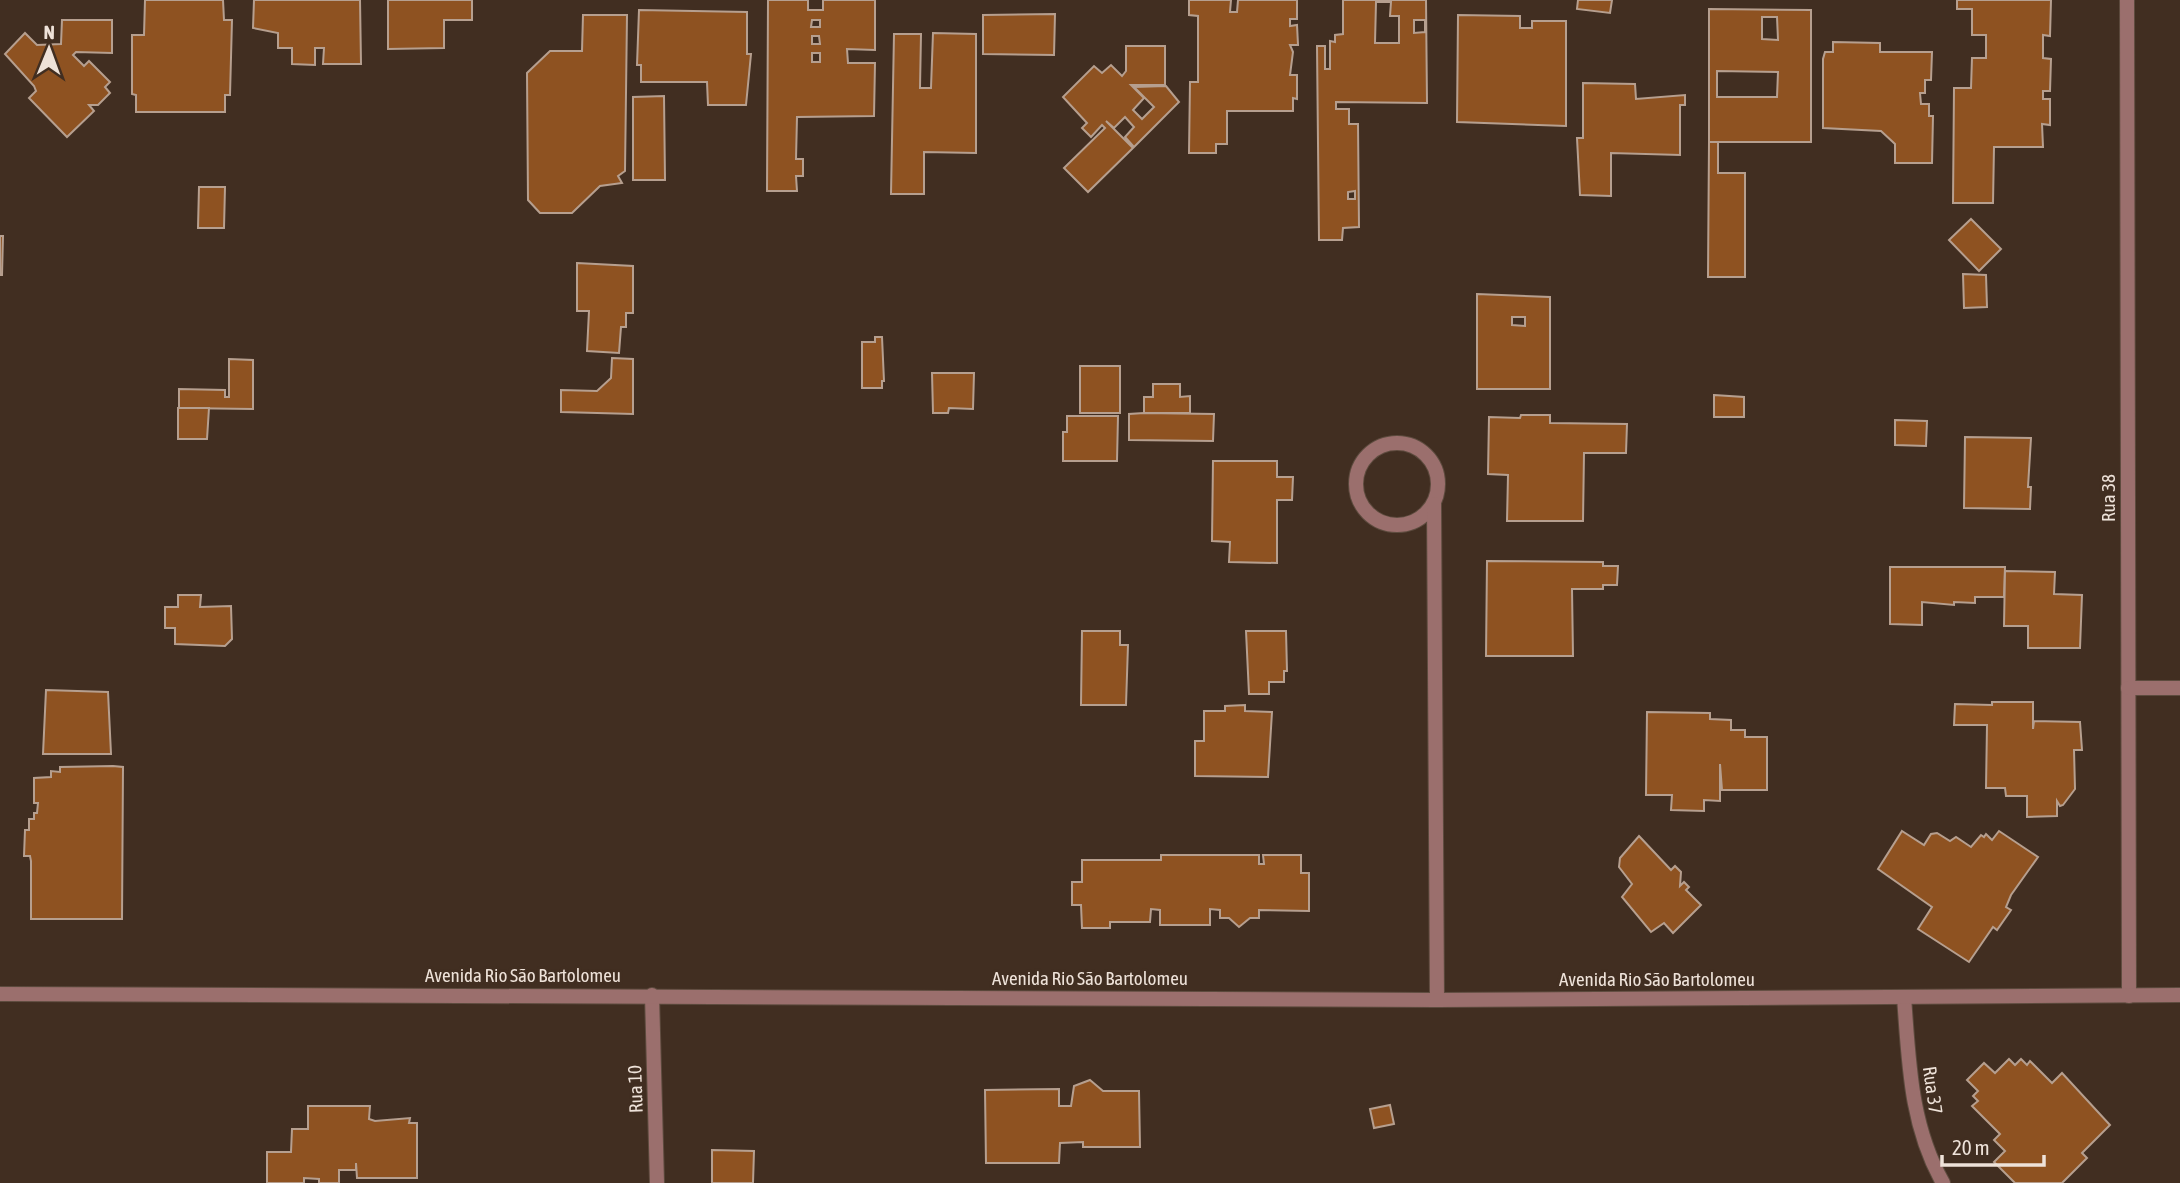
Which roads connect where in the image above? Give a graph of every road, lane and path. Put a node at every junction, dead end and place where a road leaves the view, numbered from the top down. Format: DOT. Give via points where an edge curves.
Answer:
graph roads {
  1 [pos="2127,0"];
  2 [pos="1434,504"];
  3 [pos="2128,688"];
  4 [pos="2180,688"];
  5 [pos="0,994"];
  6 [pos="652,995"];
  7 [pos="2180,995"];
  8 [pos="2129,996"];
  9 [pos="1903,997"];
  10 [pos="1437,1000"];
  11 [pos="657,1183"];
  12 [pos="1943,1183"];
  1 -- 3 [label="street, Rua 38"];
  2 -- 2 [label="street" via="1438,476 1424,452 1397,443 1370,453 1361,464 1356,492 1362,505 1384,523 1412,523"];
  2 -- 10 [label="street"];
  3 -- 4 [label="street"];
  3 -- 8 [label="street, Rua 38"];
  5 -- 6 [label="street, Avenida Rio São Bartolomeu"];
  6 -- 10 [label="street, Avenida Rio São Bartolomeu"];
  6 -- 11 [label="street, Rua 10"];
  7 -- 8 [label="street, Avenida Rio São Bartolomeu"];
  8 -- 9 [label="street, Avenida Rio São Bartolomeu"];
  9 -- 10 [label="street, Avenida Rio São Bartolomeu"];
  9 -- 12 [label="street, Rua 37" via="1914,1106 1923,1142"];
}
